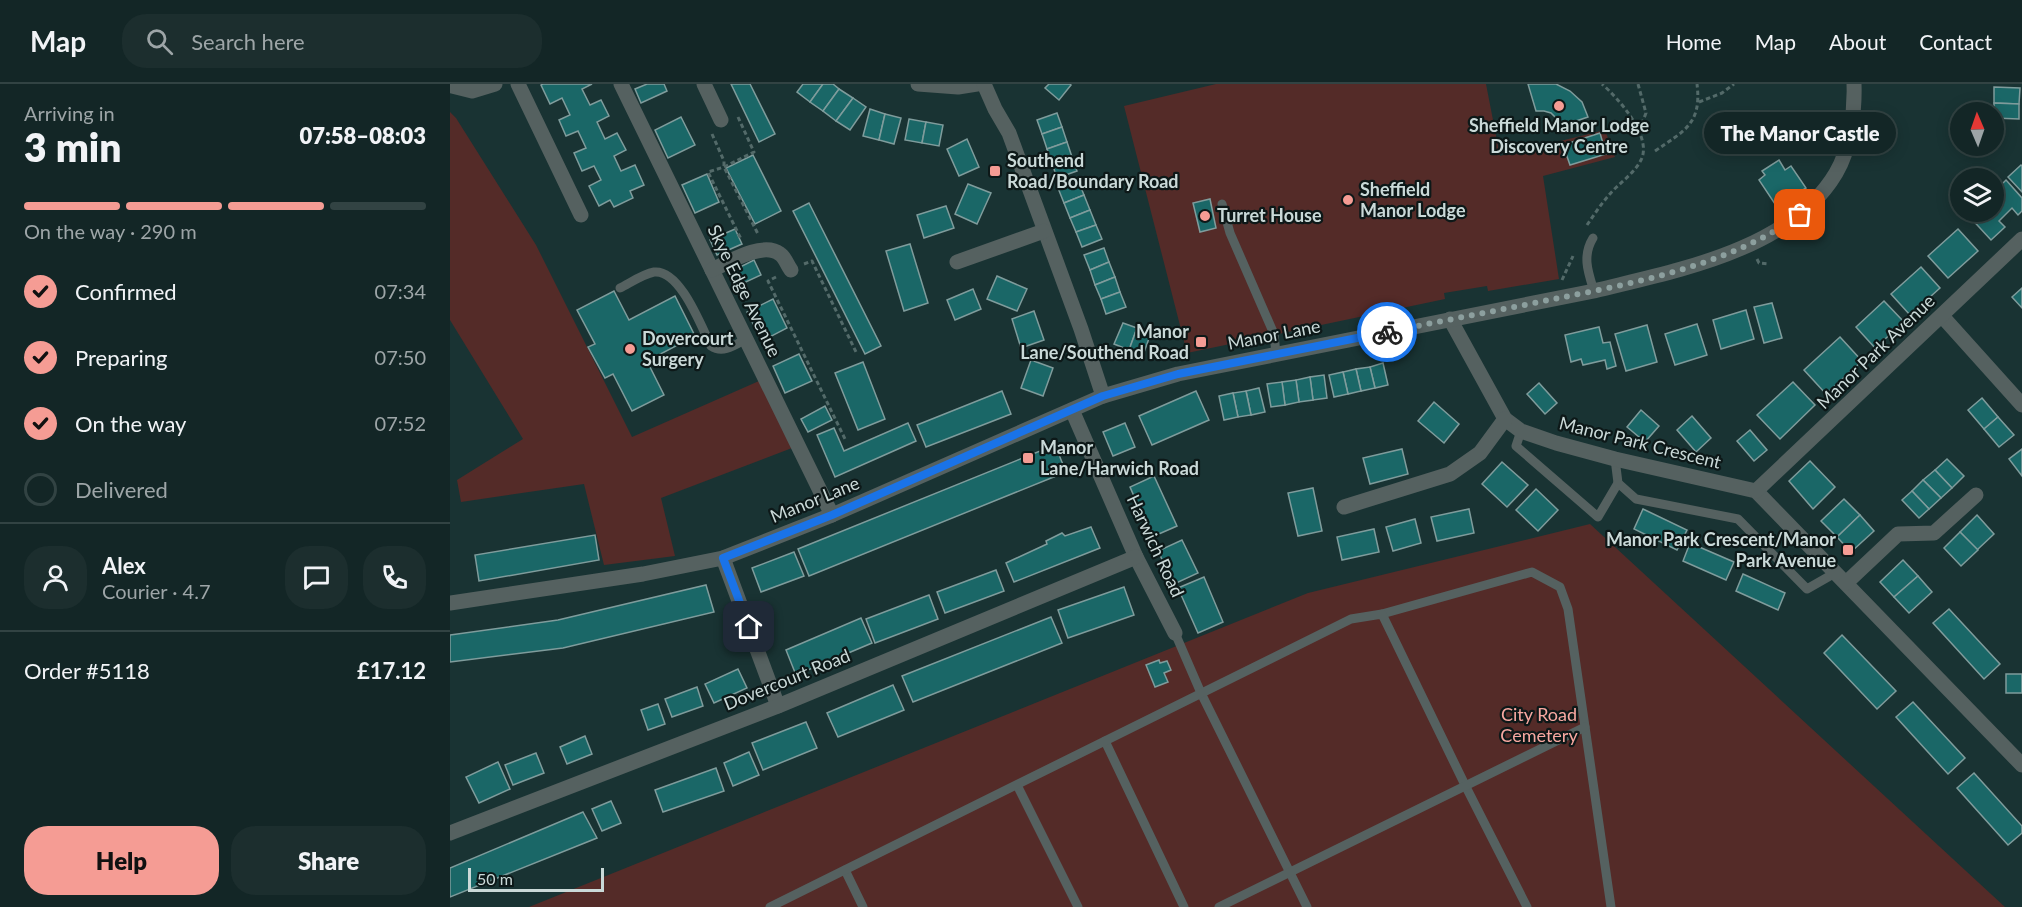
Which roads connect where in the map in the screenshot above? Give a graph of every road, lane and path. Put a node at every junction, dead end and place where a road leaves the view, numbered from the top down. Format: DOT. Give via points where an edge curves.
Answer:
graph roads {
  1 [pos="451,84"];
  2 [pos="495,84"];
  3 [pos="518,84"];
  4 [pos="704,84"];
  5 [pos="918,84"];
  6 [pos="977,84"];
  7 [pos="984,84"];
  8 [pos="1602,84"];
  9 [pos="1638,84"];
  10 [pos="1697,84"];
  11 [pos="1734,84"];
  12 [pos="1854,84"];
  13 [pos="623,85"];
  14 [pos="938,85"];
  15 [pos="1699,102"];
  16 [pos="721,120"];
  17 [pos="1639,132"];
  18 [pos="1655,152"];
  19 [pos="724,167"];
  20 [pos="1222,204"];
  21 [pos="581,215"];
  22 [pos="1590,221"];
  23 [pos="1044,231"];
  24 [pos="1593,238"];
  25 [pos="2022,239"];
  26 [pos="765,249"];
  27 [pos="748,254"];
  28 [pos="957,262"];
  29 [pos="712,270"];
  30 [pos="790,270"];
  31 [pos="620,288"];
  32 [pos="1594,291"];
  33 [pos="1942,316"];
  34 [pos="1450,319"];
  35 [pos="746,339"];
  36 [pos="857,354"];
  37 [pos="1276,354"];
  38 [pos="1103,396"];
  39 [pos="2022,405"];
  40 [pos="1072,410"];
  41 [pos="1505,419"];
  42 [pos="1521,431"];
  43 [pos="846,441"];
  44 [pos="1615,459"];
  45 [pos="1618,483"];
  46 [pos="1756,491"];
  47 [pos="1976,495"];
  48 [pos="1344,507"];
  49 [pos="832,515"];
  50 [pos="1136,557"];
  51 [pos="723,558"];
  52 [pos="1840,578"];
  53 [pos="450,603"];
  54 [pos="1382,614"];
  55 [pos="1175,633"];
  56 [pos="1201,693"];
  57 [pos="778,706"];
  58 [pos="1585,727"];
  59 [pos="1105,741"];
  60 [pos="2022,765"];
  61 [pos="1017,785"];
  62 [pos="1465,785"];
  63 [pos="450,833"];
  64 [pos="845,870"];
  65 [pos="1290,873"];
  66 [pos="776,906"];
  67 [pos="863,907"];
  68 [pos="1078,907"];
  69 [pos="1184,907"];
  70 [pos="1219,907"];
  71 [pos="1307,907"];
  72 [pos="1527,907"];
  73 [pos="1611,907"];
  1 -- 2 [label="street" via="472,91"];
  3 -- 21 [label="street"];
  4 -- 16 [label="street"];
  5 -- 14 [label="street"];
  6 -- 14 [label="street"];
  7 -- 23 [label="street" via="1009,133"];
  8 -- 17 [label="path" via="1626,108"];
  9 -- 17 [label="path" via="1647,113"];
  10 -- 15 [label="path"];
  11 -- 15 [label="path"];
  12 -- 32 [label="street, Manor Lane" via="1843,158 1827,187 1800,215 1769,235 1723,254"];
  13 -- 29 [label="street, Skye Edge Avenue"];
  15 -- 18 [label="path" via="1695,116 1682,132"];
  16 -- 19 [label="path" via="707,125"];
  16 -- 19 [label="path" via="737,114 754,152"];
  17 -- 22 [label="path" via="1642,159"];
  19 -- 26 [label="path"];
  19 -- 27 [label="path" via="708,171"];
  20 -- 37 [label="lane" via="1230,233 1274,334"];
  23 -- 28 [label="street"];
  23 -- 38 [label="street"];
  24 -- 32 [label="lane" via="1586,264"];
  25 -- 33 [label="street, Manor Park Avenue"];
  26 -- 27 [label="street"];
  26 -- 30 [label="street" via="782,255"];
  27 -- 29 [label="street"];
  29 -- 35 [label="street, Skye Edge Avenue"];
  30 -- 36 [label="path" via="812,261"];
  30 -- 43 [label="path" via="768,281"];
  31 -- 35 [label="lane" via="653,272 661,273 679,285 711,346 725,350"];
  32 -- 34 [label="street, Manor Lane"];
  33 -- 39 [label="street"];
  33 -- 46 [label="street, Manor Park Avenue"];
  34 -- 37 [label="street, Manor Lane"];
  34 -- 41 [label="street, Manor Park Crescent"];
  35 -- 49 [label="street, Skye Edge Avenue"];
  37 -- 38 [label="street, Manor Lane" via="1178,374"];
  38 -- 40 [label="street, Manor Lane"];
  40 -- 49 [label="street, Manor Lane"];
  40 -- 50 [label="street, Harwich Road"];
  41 -- 42 [label="street, Manor Park Crescent"];
  41 -- 48 [label="street" via="1480,453 1450,474"];
  42 -- 44 [label="street, Manor Park Crescent"];
  42 -- 45 [label="lane" via="1516,446 1598,516"];
  44 -- 45 [label="lane"];
  44 -- 46 [label="street, Manor Park Crescent"];
  45 -- 52 [label="lane" via="1636,499 1738,519 1807,589"];
  46 -- 52 [label="street"];
  47 -- 52 [label="street" via="1934,533 1898,534"];
  49 -- 51 [label="street, Manor Lane"];
  50 -- 55 [label="street, Harwich Road"];
  50 -- 57 [label="street, Dovercourt Road"];
  51 -- 53 [label="street, Manor Lane"];
  51 -- 57 [label="street"];
  52 -- 60 [label="street"];
  54 -- 56 [label="lane" via="1351,619"];
  54 -- 58 [label="lane" via="1532,572 1560,587 1568,609"];
  54 -- 62 [label="lane"];
  55 -- 56 [label="lane"];
  56 -- 59 [label="lane"];
  56 -- 65 [label="lane"];
  57 -- 63 [label="street, Dovercourt Road"];
  58 -- 62 [label="lane"];
  58 -- 73 [label="lane"];
  59 -- 61 [label="lane"];
  59 -- 69 [label="lane"];
  61 -- 64 [label="lane"];
  61 -- 68 [label="lane"];
  62 -- 65 [label="lane"];
  62 -- 72 [label="lane"];
  64 -- 66 [label="lane"];
  64 -- 67 [label="lane"];
  65 -- 70 [label="lane"];
  65 -- 71 [label="lane"];
}
